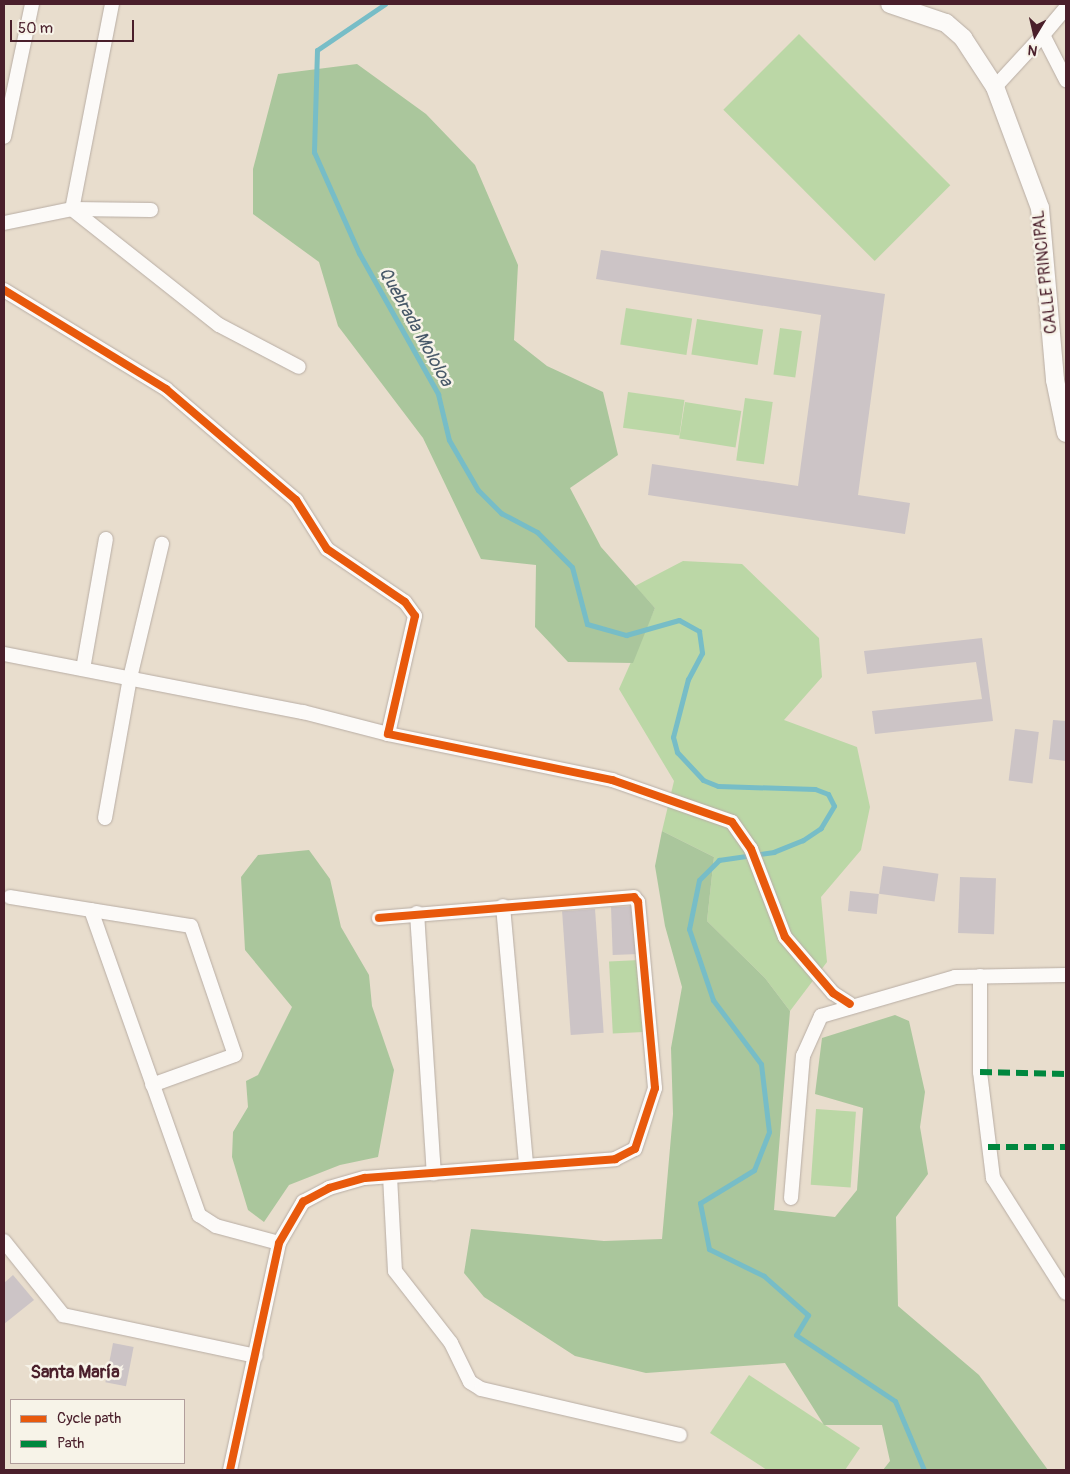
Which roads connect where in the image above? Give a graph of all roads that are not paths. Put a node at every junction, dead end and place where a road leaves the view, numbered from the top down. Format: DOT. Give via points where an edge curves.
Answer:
graph roads {
  1 [pos="32,4"];
  2 [pos="112,4"];
  3 [pos="890,4"];
  4 [pos="1066,8"];
  5 [pos="1043,35"];
  6 [pos="1066,80"];
  7 [pos="995,87"];
  8 [pos="4,137"];
  9 [pos="72,208"];
  10 [pos="151,210"];
  11 [pos="4,223"];
  12 [pos="4,290"];
  13 [pos="299,366"];
  14 [pos="1066,433"];
  15 [pos="106,538"];
  16 [pos="162,544"];
  17 [pos="4,654"];
  18 [pos="83,670"];
  19 [pos="130,678"];
  20 [pos="388,734"];
  21 [pos="105,818"];
  22 [pos="10,897"];
  23 [pos="503,906"];
  24 [pos="92,910"];
  25 [pos="417,913"];
  26 [pos="379,918"];
  27 [pos="1066,975"];
  28 [pos="980,976"];
  29 [pos="850,1004"];
  30 [pos="152,1085"];
  31 [pos="526,1166"];
  32 [pos="434,1173"];
  33 [pos="390,1176"];
  34 [pos="791,1198"];
  35 [pos="4,1241"];
  36 [pos="279,1243"];
  37 [pos="1066,1293"];
  38 [pos="256,1356"];
  39 [pos="680,1435"];
  40 [pos="230,1470"];
  1 -- 8 [label="street"];
  2 -- 9 [label="street"];
  3 -- 7 [label="street, CALLE PRINCIPAL" via="946,23 963,38"];
  4 -- 5 [label="street"];
  5 -- 6 [label="street"];
  5 -- 7 [label="street"];
  7 -- 14 [label="street, CALLE PRINCIPAL" via="1040,208 1055,380"];
  9 -- 10 [label="street"];
  9 -- 11 [label="street"];
  9 -- 13 [label="street" via="219,325"];
  12 -- 20 [label="street" via="166,389 296,500 328,549 405,602 415,616"];
  15 -- 18 [label="street"];
  16 -- 19 [label="street"];
  17 -- 18 [label="street"];
  18 -- 19 [label="street"];
  19 -- 20 [label="street"];
  19 -- 21 [label="street"];
  20 -- 29 [label="street" via="612,780 732,822 751,849 785,937 833,993"];
  22 -- 24 [label="street"];
  23 -- 25 [label="street"];
  23 -- 31 [label="street"];
  23 -- 31 [label="street" via="626,897 638,902 655,1088 635,1149 615,1159"];
  24 -- 30 [label="street"];
  24 -- 30 [label="street" via="191,926 234,1055"];
  25 -- 26 [label="street"];
  25 -- 32 [label="street"];
  27 -- 28 [label="street"];
  28 -- 29 [label="street" via="954,977"];
  28 -- 37 [label="street" via="981,1081 993,1178"];
  29 -- 34 [label="street" via="821,1016 803,1056"];
  30 -- 36 [label="street" via="199,1215 216,1226"];
  31 -- 32 [label="street"];
  32 -- 33 [label="street"];
  33 -- 36 [label="street" via="329,1188 303,1202"];
  33 -- 39 [label="street" via="395,1271 451,1343 470,1382 490,1392"];
  35 -- 38 [label="street" via="63,1315"];
  36 -- 38 [label="street"];
  38 -- 40 [label="street"];
}
